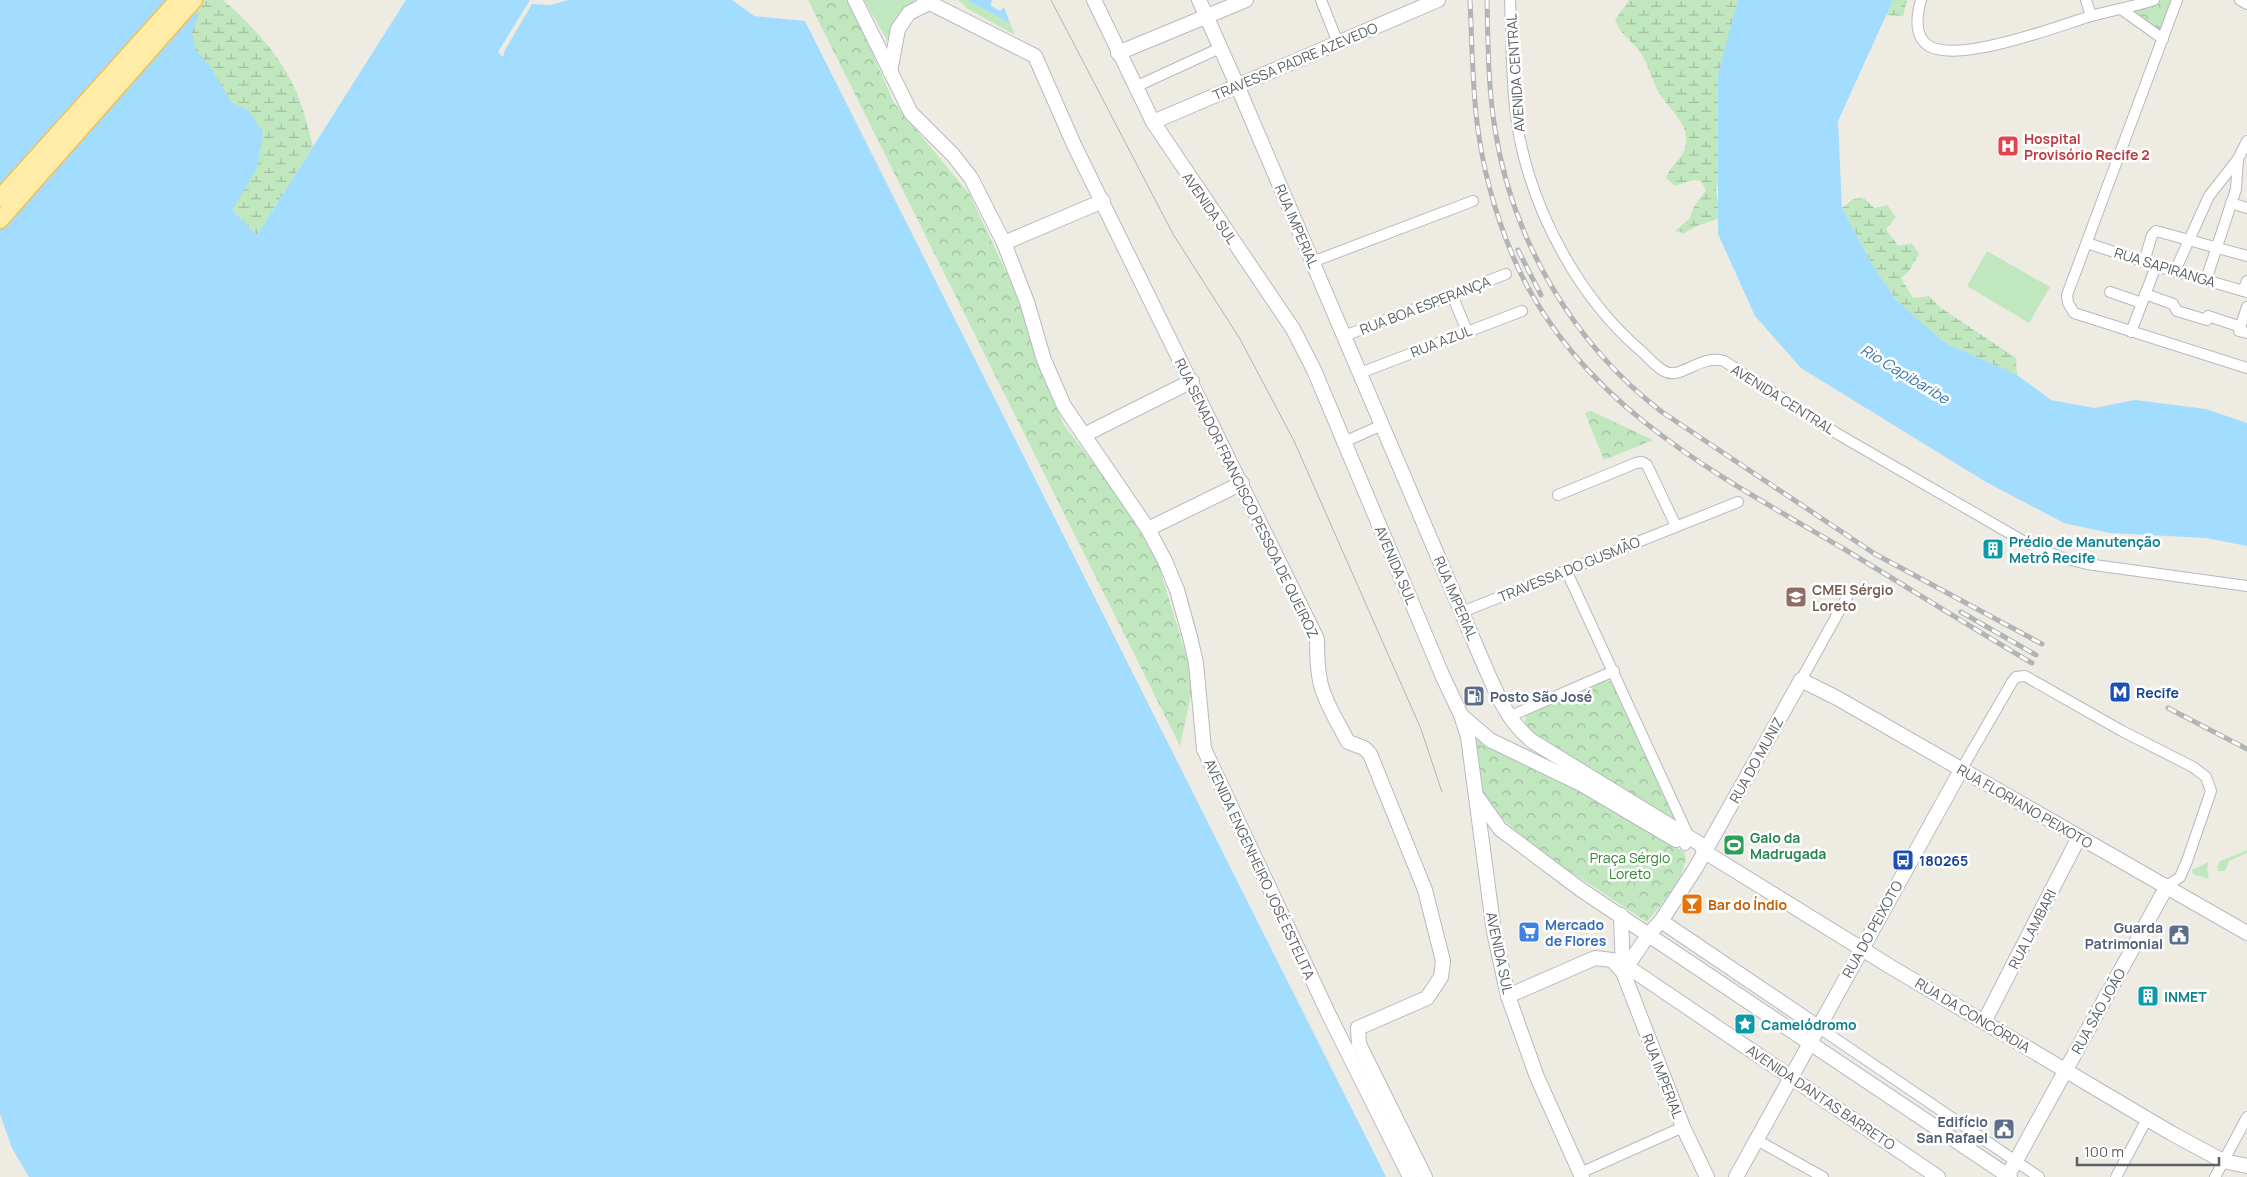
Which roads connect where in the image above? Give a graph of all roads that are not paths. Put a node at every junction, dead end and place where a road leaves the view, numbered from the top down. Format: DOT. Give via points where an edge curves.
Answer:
graph roads {
  1 [pos="178,0"];
  2 [pos="194,0"];
  3 [pos="855,0"];
  4 [pos="1094,0"];
  5 [pos="1199,0"];
  6 [pos="1246,0"];
  7 [pos="1321,0"];
  8 [pos="1438,0"];
  9 [pos="1510,0"];
  10 [pos="1921,0"];
  11 [pos="2086,0"];
  12 [pos="2154,0"];
  13 [pos="2177,0"];
  14 [pos="2240,0"];
  15 [pos="927,2"];
  16 [pos="2247,4"];
  17 [pos="2122,9"];
  18 [pos="1205,16"];
  19 [pos="2091,16"];
  20 [pos="2163,39"];
  21 [pos="1338,43"];
  22 [pos="1220,48"];
  23 [pos="1118,53"];
  24 [pos="890,72"];
  25 [pos="1237,85"];
  26 [pos="1135,87"];
  27 [pos="1153,122"];
  28 [pos="2247,141"];
  29 [pos="2238,159"];
  30 [pos="0,198"];
  31 [pos="1103,201"];
  32 [pos="1473,201"];
  33 [pos="2231,203"];
  34 [pos="2247,208"];
  35 [pos="0,220"];
  36 [pos="2189,241"];
  37 [pos="1004,243"];
  38 [pos="2087,243"];
  39 [pos="2216,248"];
  40 [pos="2247,256"];
  41 [pos="1312,262"];
  42 [pos="2144,262"];
  43 [pos="2156,266"];
  44 [pos="2176,271"];
  45 [pos="1506,274"];
  46 [pos="2206,280"];
  47 [pos="2246,288"];
  48 [pos="2110,292"];
  49 [pos="1452,295"];
  50 [pos="2144,298"];
  51 [pos="2247,307"];
  52 [pos="1522,311"];
  53 [pos="2242,330"];
  54 [pos="1467,331"];
  55 [pos="2131,332"];
  56 [pos="1344,336"];
  57 [pos="2247,368"];
  58 [pos="1360,373"];
  59 [pos="1192,382"];
  60 [pos="1382,425"];
  61 [pos="1084,435"];
  62 [pos="1344,442"];
  63 [pos="1242,483"];
  64 [pos="1558,495"];
  65 [pos="1738,502"];
  66 [pos="1676,526"];
  67 [pos="1148,529"];
  68 [pos="1566,570"];
  69 [pos="2247,586"];
  70 [pos="1847,597"];
  71 [pos="1462,612"];
  72 [pos="1614,671"];
  73 [pos="1801,680"];
  74 [pos="2012,682"];
  75 [pos="1461,715"];
  76 [pos="1508,717"];
  77 [pos="1961,770"];
  78 [pos="1474,791"];
  79 [pos="1717,830"];
  80 [pos="2080,837"];
  81 [pos="1689,840"];
  82 [pos="1705,852"];
  83 [pos="2167,886"];
  84 [pos="1621,915"];
  85 [pos="1661,921"];
  86 [pos="2247,933"];
  87 [pos="1648,934"];
  88 [pos="1861,948"];
  89 [pos="1626,970"];
  90 [pos="1508,996"];
  91 [pos="1328,1015"];
  92 [pos="1984,1022"];
  93 [pos="1818,1027"];
  94 [pos="1358,1028"];
  95 [pos="1809,1042"];
  96 [pos="2065,1071"];
  97 [pos="1791,1076"];
  98 [pos="2247,1117"];
  99 [pos="2147,1119"];
  100 [pos="1683,1127"];
  101 [pos="1755,1139"];
  102 [pos="2016,1161"];
  103 [pos="2223,1161"];
  104 [pos="2247,1166"];
  105 [pos="1581,1175"];
  106 [pos="2008,1176"];
  107 [pos="1410,1177"];
  108 [pos="1425,1177"];
  109 [pos="1708,1177"];
  110 [pos="1736,1177"];
  111 [pos="1823,1177"];
  112 [pos="1938,1177"];
  113 [pos="2039,1177"];
  114 [pos="2116,1177"];
  115 [pos="2215,1177"];
  1 -- 30 [label="main road"];
  2 -- 35 [label="main road"];
  3 -- 24 [label="main road, AVENIDA ENGENHEIRO JOSÉ ESTELITA"];
  4 -- 23 [label="main road, AVENIDA SUL"];
  5 -- 18 [label="main road, RUA IMPERIAL"];
  6 -- 18 [label="main road"];
  7 -- 21 [label="street"];
  8 -- 21 [label="main road, TRAVESSA PADRE AZEVEDO"];
  9 -- 69 [label="street, AVENIDA CENTRAL" via="1514,100 1522,149 1536,192 1558,245 1585,290 1610,322 1664,371 1678,373 1709,359 1724,361 1836,433 2023,542 2060,557 2087,564"];
  10 -- 19 [label="street" via="1917,21 1922,38 1931,47 1946,49 2015,41"];
  11 -- 19 [label="street"];
  12 -- 17 [label="street"];
  13 -- 20 [label="street"];
  14 -- 16 [label="street"];
  15 -- 24 [label="main road" via="909,13 898,29"];
  15 -- 31 [label="main road, RUA SENADOR FRANCISCO PESSOA DE QUEIROZ" via="1035,56"];
  17 -- 19 [label="street"];
  17 -- 20 [label="street"];
  18 -- 22 [label="main road, RUA IMPERIAL"];
  18 -- 23 [label="main road"];
  20 -- 38 [label="street"];
  21 -- 25 [label="main road, TRAVESSA PADRE AZEVEDO"];
  22 -- 25 [label="main road, RUA IMPERIAL"];
  22 -- 26 [label="street"];
  23 -- 26 [label="main road, AVENIDA SUL"];
  24 -- 37 [label="main road, AVENIDA ENGENHEIRO JOSÉ ESTELITA" via="911,113 971,178"];
  25 -- 27 [label="main road, TRAVESSA PADRE AZEVEDO"];
  25 -- 41 [label="main road, RUA IMPERIAL"];
  26 -- 27 [label="main road, AVENIDA SUL"];
  27 -- 62 [label="main road, AVENIDA SUL" via="1293,328"];
  28 -- 29 [label="street"];
  29 -- 33 [label="street" via="2236,189"];
  29 -- 36 [label="street" via="2209,196"];
  31 -- 37 [label="main road"];
  31 -- 59 [label="main road, RUA SENADOR FRANCISCO PESSOA DE QUEIROZ"];
  32 -- 41 [label="street"];
  33 -- 34 [label="street"];
  33 -- 39 [label="street"];
  36 -- 39 [label="street"];
  36 -- 42 [label="street" via="2155,231"];
  36 -- 44 [label="street"];
  37 -- 61 [label="main road, AVENIDA ENGENHEIRO JOSÉ ESTELITA" via="1027,302 1044,360 1064,406"];
  38 -- 42 [label="street, RUA SAPIRANGA"];
  38 -- 55 [label="street" via="2067,295 2071,310 2074,314"];
  39 -- 40 [label="street"];
  39 -- 46 [label="street"];
  41 -- 56 [label="main road, RUA IMPERIAL"];
  42 -- 43 [label="street, RUA SAPIRANGA"];
  43 -- 44 [label="street, RUA SAPIRANGA"];
  43 -- 50 [label="street"];
  44 -- 46 [label="street, RUA SAPIRANGA"];
  45 -- 49 [label="street, RUA BOA ESPERANÇA"];
  46 -- 47 [label="street, RUA SAPIRANGA"];
  48 -- 50 [label="street"];
  49 -- 54 [label="street"];
  49 -- 56 [label="street, RUA BOA ESPERANÇA"];
  50 -- 53 [label="street" via="2173,304 2177,311"];
  50 -- 55 [label="street"];
  51 -- 53 [label="street"];
  52 -- 54 [label="street, RUA AZUL"];
  54 -- 58 [label="street, RUA AZUL"];
  55 -- 57 [label="street"];
  56 -- 58 [label="main road, RUA IMPERIAL"];
  58 -- 60 [label="main road, RUA IMPERIAL"];
  59 -- 61 [label="main road"];
  59 -- 63 [label="main road, RUA SENADOR FRANCISCO PESSOA DE QUEIROZ"];
  60 -- 62 [label="street"];
  60 -- 71 [label="main road, RUA IMPERIAL"];
  61 -- 67 [label="main road, AVENIDA ENGENHEIRO JOSÉ ESTELITA"];
  62 -- 75 [label="main road, AVENIDA SUL"];
  63 -- 67 [label="main road"];
  63 -- 94 [label="main road, RUA SENADOR FRANCISCO PESSOA DE QUEIROZ" via="1317,639 1321,688 1348,742 1370,754 1425,890 1439,939 1443,960 1441,977 1427,998"];
  64 -- 66 [label="street" via="1642,462 1647,465"];
  65 -- 66 [label="street, TRAVESSA DO GUSMÃO"];
  66 -- 68 [label="street, TRAVESSA DO GUSMÃO"];
  67 -- 91 [label="main road, AVENIDA ENGENHEIRO JOSÉ ESTELITA" via="1174,583 1190,637 1196,663 1204,749"];
  68 -- 71 [label="street, TRAVESSA DO GUSMÃO"];
  68 -- 72 [label="street"];
  70 -- 73 [label="street, RUA DO MUNIZ"];
  71 -- 76 [label="main road, RUA IMPERIAL"];
  72 -- 76 [label="street"];
  72 -- 81 [label="street"];
  73 -- 77 [label="main road, RUA FLORIANO PEIXOTO"];
  73 -- 79 [label="main road, RUA DO MUNIZ"];
  74 -- 77 [label="street, RUA DO PEIXOTO"];
  74 -- 83 [label="street, RUA SÃO JOÃO" via="2020,676 2034,680 2206,777 2211,791 2188,861 2180,877"];
  75 -- 78 [label="main road, AVENIDA SUL" via="1468,737"];
  75 -- 81 [label="main road, RUA IMPERIAL" via="1490,740"];
  76 -- 81 [label="main road, RUA IMPERIAL" via="1532,741"];
  77 -- 80 [label="main road, RUA FLORIANO PEIXOTO"];
  77 -- 88 [label="main road, RUA DO PEIXOTO"];
  78 -- 84 [label="main road" via="1500,829 1580,889"];
  78 -- 90 [label="main road, AVENIDA SUL" via="1494,932"];
  79 -- 81 [label="main road"];
  79 -- 82 [label="main road, RUA DO MUNIZ"];
  80 -- 83 [label="main road, RUA FLORIANO PEIXOTO"];
  80 -- 92 [label="main road, RUA LAMBARI"];
  81 -- 82 [label="main road, RUA IMPERIAL" via="1695,851"];
  82 -- 85 [label="main road, RUA DO MUNIZ"];
  82 -- 88 [label="main road, RUA DA CONCÓRDIA"];
  83 -- 86 [label="main road, RUA FLORIANO PEIXOTO"];
  83 -- 96 [label="main road, RUA SÃO JOÃO"];
  84 -- 87 [label="main road"];
  84 -- 89 [label="main road, RUA IMPERIAL"];
  85 -- 87 [label="main road"];
  85 -- 93 [label="main road"];
  87 -- 89 [label="main road"];
  87 -- 95 [label="main road"];
  88 -- 92 [label="main road, RUA DA CONCÓRDIA"];
  88 -- 93 [label="main road, RUA DO PEIXOTO"];
  89 -- 90 [label="main road, AVENIDA DANTAS BARRETO" via="1612,960 1595,958"];
  89 -- 97 [label="main road, AVENIDA DANTAS BARRETO"];
  89 -- 100 [label="main road, RUA IMPERIAL"];
  90 -- 105 [label="main road, AVENIDA SUL" via="1537,1077"];
  91 -- 94 [label="main road" via="1342,1027"];
  91 -- 107 [label="main road, AVENIDA ENGENHEIRO JOSÉ ESTELITA"];
  92 -- 96 [label="main road, RUA DA CONCÓRDIA"];
  93 -- 95 [label="main road, RUA DO PEIXOTO"];
  93 -- 102 [label="street"];
  94 -- 108 [label="main road" via="1359,1044"];
  95 -- 97 [label="main road, RUA DO PEIXOTO"];
  95 -- 106 [label="main road"];
  96 -- 99 [label="main road, RUA DA CONCÓRDIA"];
  96 -- 102 [label="main road, RUA SÃO JOÃO"];
  97 -- 101 [label="main road, RUA DO PEIXOTO"];
  97 -- 112 [label="main road, AVENIDA DANTAS BARRETO"];
  98 -- 103 [label="street"];
  99 -- 103 [label="main road, RUA DA CONCÓRDIA"];
  99 -- 114 [label="street"];
  100 -- 105 [label="street"];
  100 -- 109 [label="main road, RUA IMPERIAL"];
  101 -- 110 [label="main road, RUA DO PEIXOTO"];
  101 -- 111 [label="street"];
  102 -- 106 [label="main road, RUA SÃO JOÃO"];
  102 -- 113 [label="street"];
  103 -- 104 [label="main road, RUA DA CONCÓRDIA"];
  103 -- 115 [label="street"];
}
